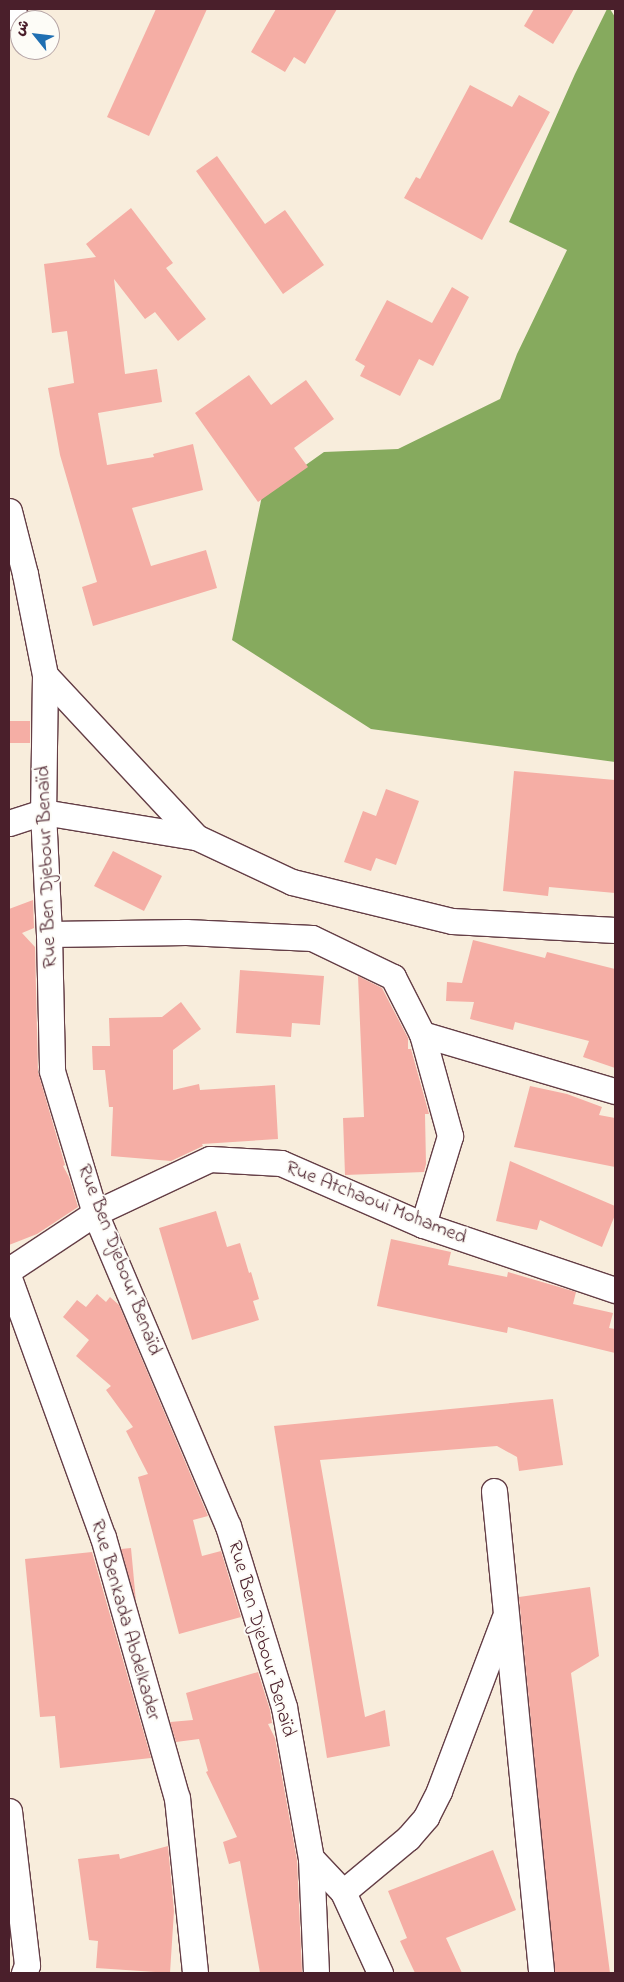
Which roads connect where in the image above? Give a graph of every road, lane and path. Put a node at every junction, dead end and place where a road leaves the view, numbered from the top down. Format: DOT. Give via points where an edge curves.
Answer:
graph roads {
  1 [pos="14,9"];
  2 [pos="9,17"];
  3 [pos="9,510"];
  4 [pos="45,675"];
  5 [pos="43,812"];
  6 [pos="9,823"];
  7 [pos="196,837"];
  8 [pos="615,930"];
  9 [pos="49,934"];
  10 [pos="422,1034"];
  11 [pos="615,1091"];
  12 [pos="96,1212"];
  13 [pos="423,1226"];
  14 [pos="9,1270"];
  15 [pos="9,1278"];
  16 [pos="615,1290"];
  17 [pos="494,1491"];
  18 [pos="506,1614"];
  19 [pos="9,1811"];
  20 [pos="311,1858"];
  21 [pos="343,1892"];
  22 [pos="541,1971"];
  23 [pos="24,1973"];
  24 [pos="195,1973"];
  25 [pos="316,1973"];
  26 [pos="380,1973"];
  1 -- 2 [label="street"];
  3 -- 4 [label="street, Rue Ben Djebour Benaïd" via="26,574"];
  4 -- 5 [label="street, Rue Ben Djebour Benaïd"];
  4 -- 7 [label="street"];
  5 -- 6 [label="street"];
  5 -- 7 [label="street"];
  5 -- 9 [label="street, Rue Ben Djebour Benaïd"];
  7 -- 8 [label="street" via="292,882 452,921"];
  9 -- 10 [label="street" via="186,932 312,938 393,977"];
  9 -- 12 [label="street, Rue Ben Djebour Benaïd" via="52,1071"];
  10 -- 11 [label="street"];
  10 -- 13 [label="street" via="450,1136"];
  12 -- 13 [label="street, Rue Atchaoui Mohamed" via="210,1159 281,1163"];
  12 -- 14 [label="street, Rue Atchaoui Mohamed"];
  12 -- 20 [label="street, Rue Ben Djebour Benaïd" via="228,1526 284,1707"];
  13 -- 16 [label="street, Rue Atchaoui Mohamed"];
  15 -- 24 [label="street, Rue Benkada Abdelkader" via="103,1537 177,1798"];
  17 -- 18 [label="street"];
  18 -- 21 [label="street" via="426,1817 408,1838"];
  18 -- 22 [label="street"];
  19 -- 23 [label="street" via="27,1965"];
  20 -- 21 [label="street"];
  20 -- 25 [label="street"];
  21 -- 26 [label="street"];
}
